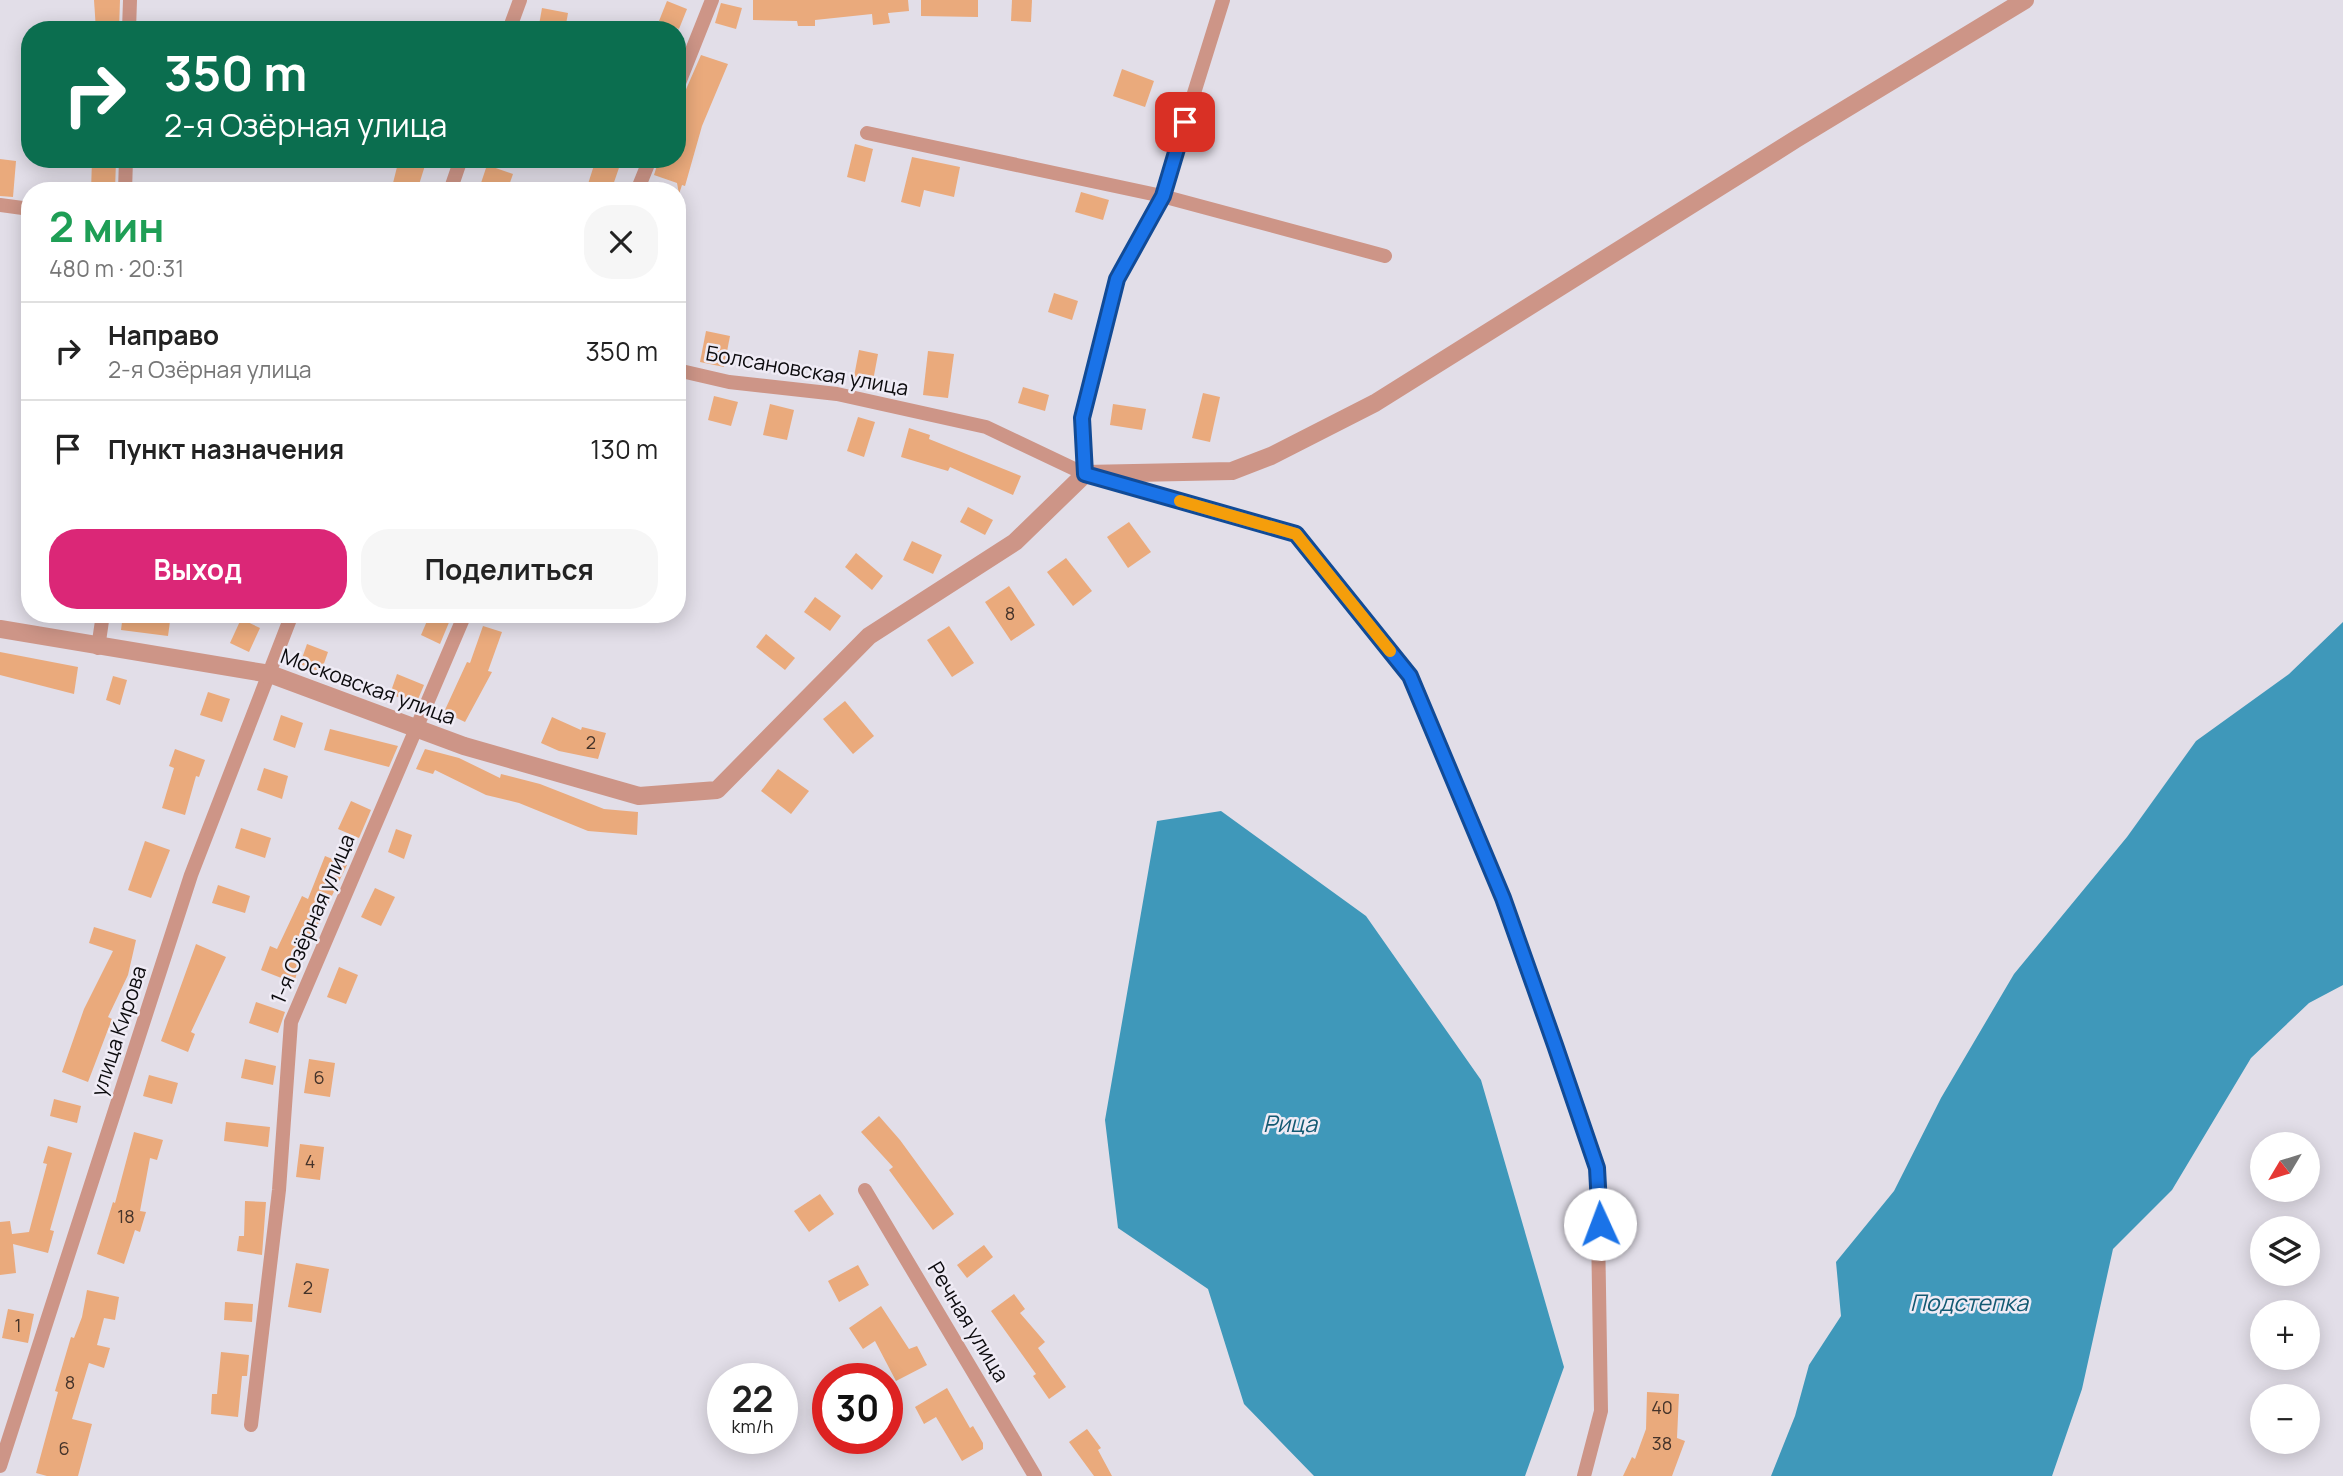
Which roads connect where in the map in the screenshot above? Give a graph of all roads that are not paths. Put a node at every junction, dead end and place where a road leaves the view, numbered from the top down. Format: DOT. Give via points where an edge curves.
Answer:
graph roads {
  1 [pos="130,0"];
  2 [pos="520,0"];
  3 [pos="712,0"];
  4 [pos="1223,0"];
  5 [pos="2025,0"];
  6 [pos="129,21"];
  7 [pos="512,21"];
  8 [pos="686,65"];
  9 [pos="867,132"];
  10 [pos="1163,196"];
  11 [pos="0,205"];
  12 [pos="21,208"];
  13 [pos="1385,256"];
  14 [pos="686,372"];
  15 [pos="1085,474"];
  16 [pos="102,623"];
  17 [pos="289,623"];
  18 [pos="461,623"];
  19 [pos="0,629"];
  20 [pos="98,648"];
  21 [pos="270,674"];
  22 [pos="417,729"];
  23 [pos="865,1190"];
  24 [pos="251,1425"];
  25 [pos="0,1466"];
  26 [pos="1035,1476"];
  27 [pos="1584,1476"];
  1 -- 6 [label="street"];
  2 -- 7 [label="street"];
  3 -- 8 [label="street"];
  4 -- 10 [label="street"];
  5 -- 15 [label="street" via="1375,402 1282,450 1232,471"];
  9 -- 10 [label="street"];
  10 -- 13 [label="street"];
  10 -- 15 [label="street" via="1117,279 1082,418"];
  11 -- 12 [label="street"];
  14 -- 15 [label="street, Болсановская улица" via="729,382 837,394 986,427"];
  15 -- 22 [label="street, Московская улица" via="1015,542 869,636 717,790 639,796"];
  15 -- 27 [label="street, Болсановская улица" via="1296,534 1410,676 1503,898 1597,1168 1601,1412"];
  16 -- 20 [label="street"];
  17 -- 21 [label="street, улица Кирова"];
  18 -- 22 [label="street, 1-я Озёрная улица"];
  19 -- 20 [label="street, Московская улица"];
  20 -- 21 [label="street, Московская улица"];
  21 -- 22 [label="street, Московская улица"];
  21 -- 25 [label="street, улица Кирова" via="191,876"];
  22 -- 24 [label="street, 1-я Озёрная улица" via="291,1022 279,1190"];
  23 -- 26 [label="street, Речная улица"];
}
